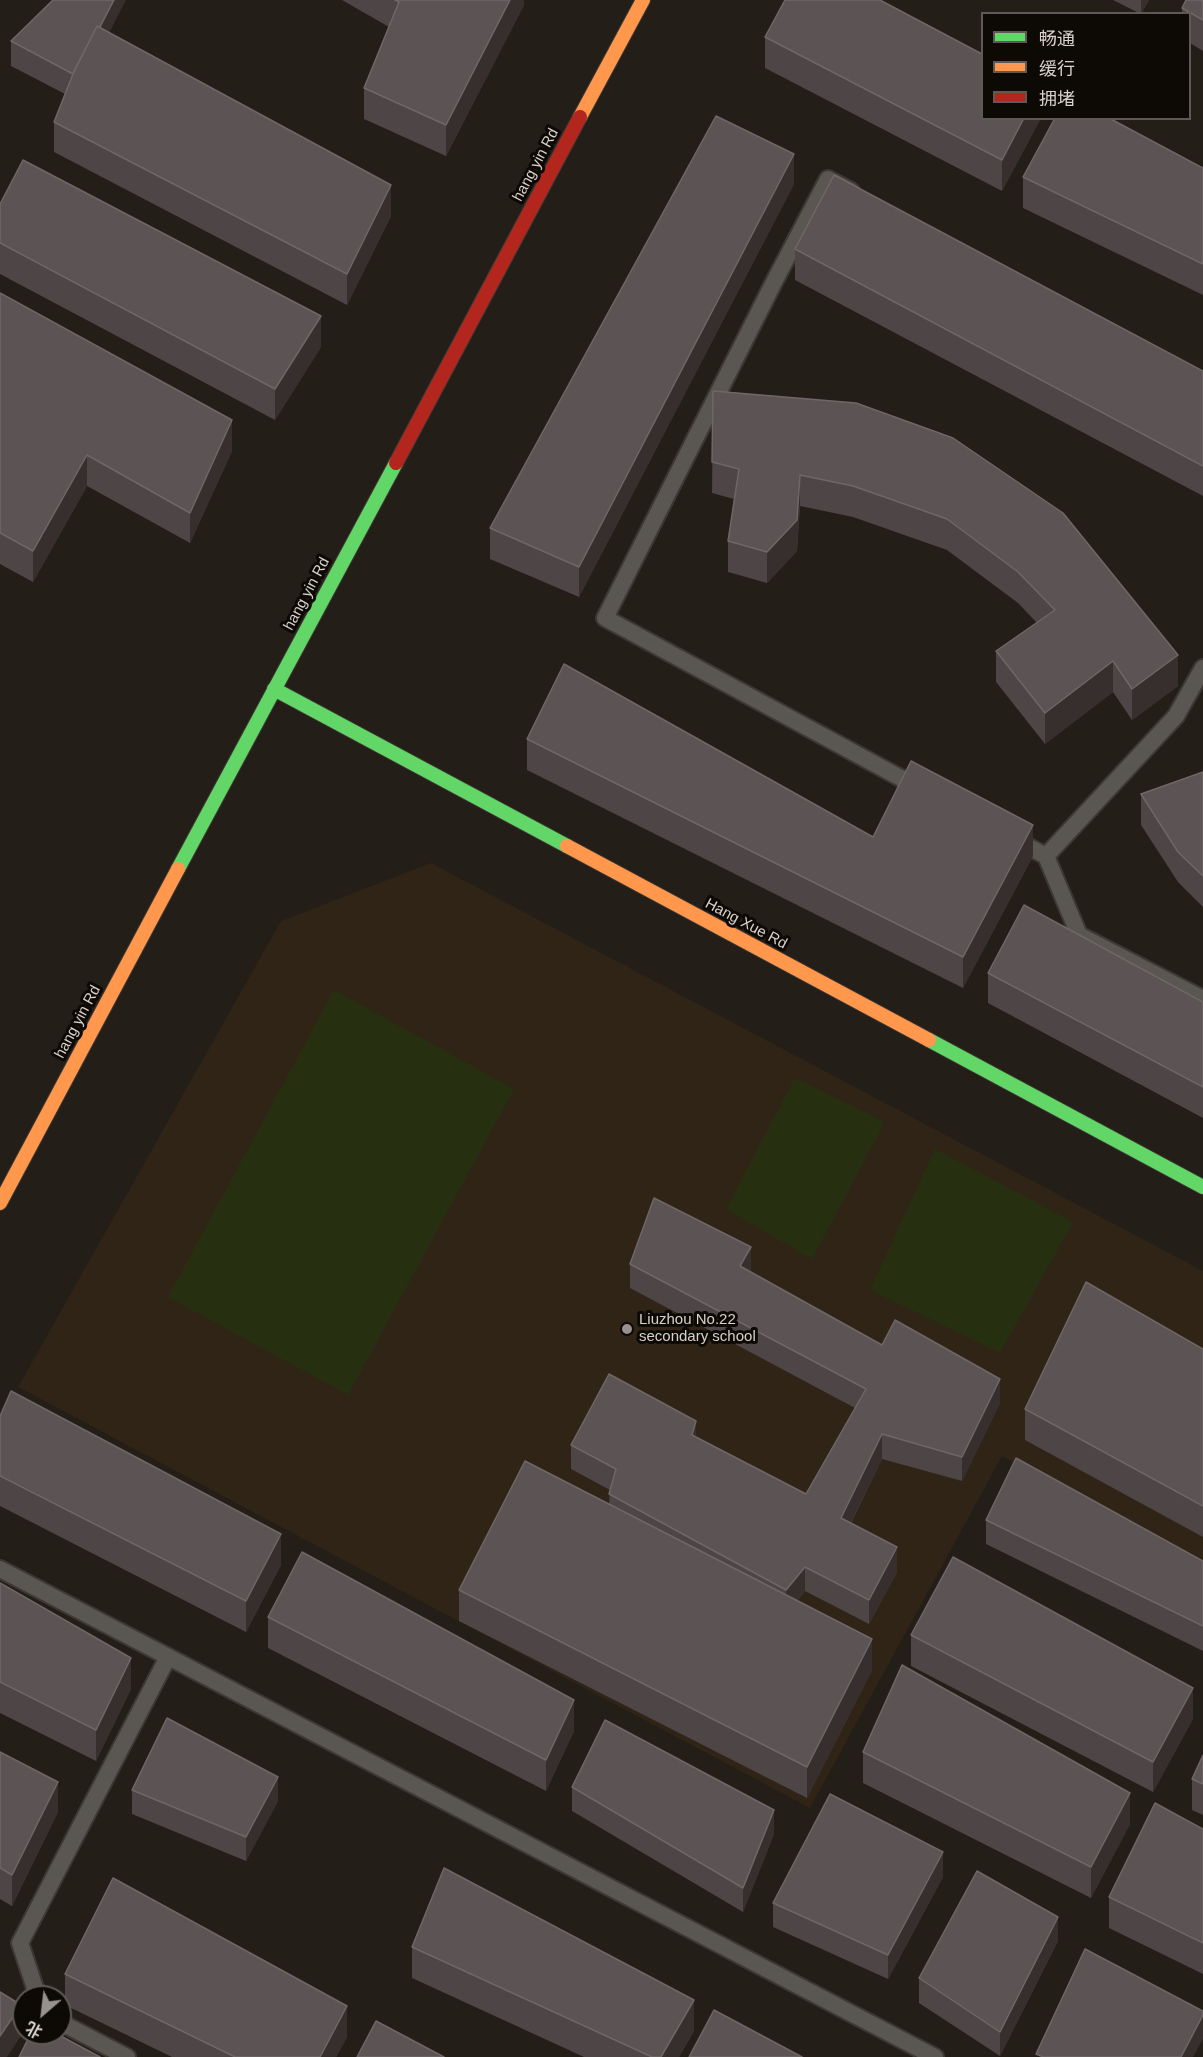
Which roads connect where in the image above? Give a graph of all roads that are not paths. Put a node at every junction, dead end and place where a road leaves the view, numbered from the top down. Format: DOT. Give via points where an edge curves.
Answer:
graph roads {
  1 [pos="643,0"];
  2 [pos="870,201"];
  3 [pos="1203,668"];
  4 [pos="274,689"];
  5 [pos="931,794"];
  6 [pos="994,828"];
  7 [pos="1046,856"];
  8 [pos="1203,999"];
  9 [pos="1203,1188"];
  10 [pos="0,1203"];
  11 [pos="0,1569"];
  12 [pos="168,1657"];
  13 [pos="34,1985"];
  14 [pos="72,2028"];
  15 [pos="127,2057"];
  16 [pos="935,2057"];
  1 -- 4 [label="main road, hang yin Rd"];
  2 -- 5 [label="lane" via="828,179 605,618"];
  3 -- 7 [label="lane" via="1176,716"];
  4 -- 9 [label="main road, Hang Xue Rd"];
  4 -- 10 [label="main road, hang yin Rd"];
  6 -- 7 [label="lane"];
  7 -- 8 [label="lane" via="1079,935"];
  11 -- 12 [label="lane"];
  12 -- 13 [label="lane" via="20,1943"];
  12 -- 16 [label="lane"];
  14 -- 15 [label="lane"];
}
